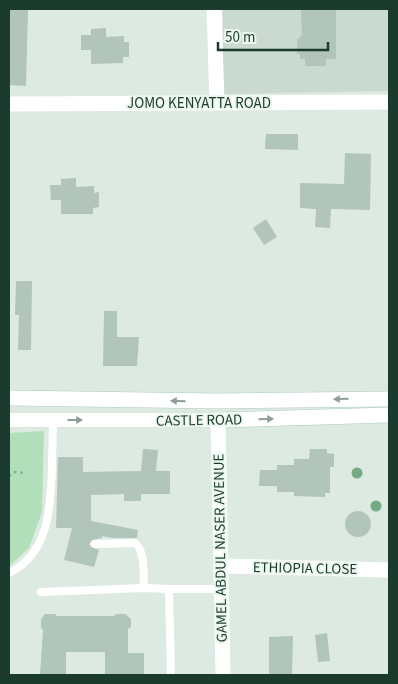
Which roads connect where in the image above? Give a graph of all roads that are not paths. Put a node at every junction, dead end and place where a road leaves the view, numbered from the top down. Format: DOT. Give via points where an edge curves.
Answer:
graph roads {
  1 [pos="214,9"];
  2 [pos="217,102"];
  3 [pos="389,102"];
  4 [pos="9,104"];
  5 [pos="9,398"];
  6 [pos="389,399"];
  7 [pos="389,415"];
  8 [pos="9,420"];
  9 [pos="53,420"];
  10 [pos="218,420"];
  11 [pos="95,544"];
  12 [pos="221,566"];
  13 [pos="389,570"];
  14 [pos="9,573"];
  15 [pos="144,588"];
  16 [pos="221,588"];
  17 [pos="169,589"];
  18 [pos="41,592"];
  19 [pos="171,675"];
  20 [pos="223,675"];
  1 -- 2 [label="street"];
  2 -- 3 [label="street, JOMO KENYATTA ROAD"];
  2 -- 4 [label="street, JOMO KENYATTA ROAD"];
  6 -- 5 [label="street, CASTLE ROAD, one-way"];
  10 -- 7 [label="street, CASTLE ROAD, one-way"];
  8 -- 9 [label="street, CASTLE ROAD"];
  9 -- 10 [label="street, CASTLE ROAD, one-way"];
  9 -- 14 [label="lane" via="48,518 42,538 34,550 23,564"];
  10 -- 12 [label="street, GAMEL ABDUL NASER AVENUE"];
  11 -- 15 [label="lane" via="135,543 139,546"];
  12 -- 13 [label="street, ETHIOPIA CLOSE"];
  12 -- 16 [label="street, GAMEL ABDUL NASER AVENUE"];
  15 -- 17 [label="lane"];
  15 -- 18 [label="lane"];
  16 -- 17 [label="lane"];
  16 -- 20 [label="street, GAMEL ABDUL NASER AVENUE"];
  17 -- 19 [label="lane"];
}
